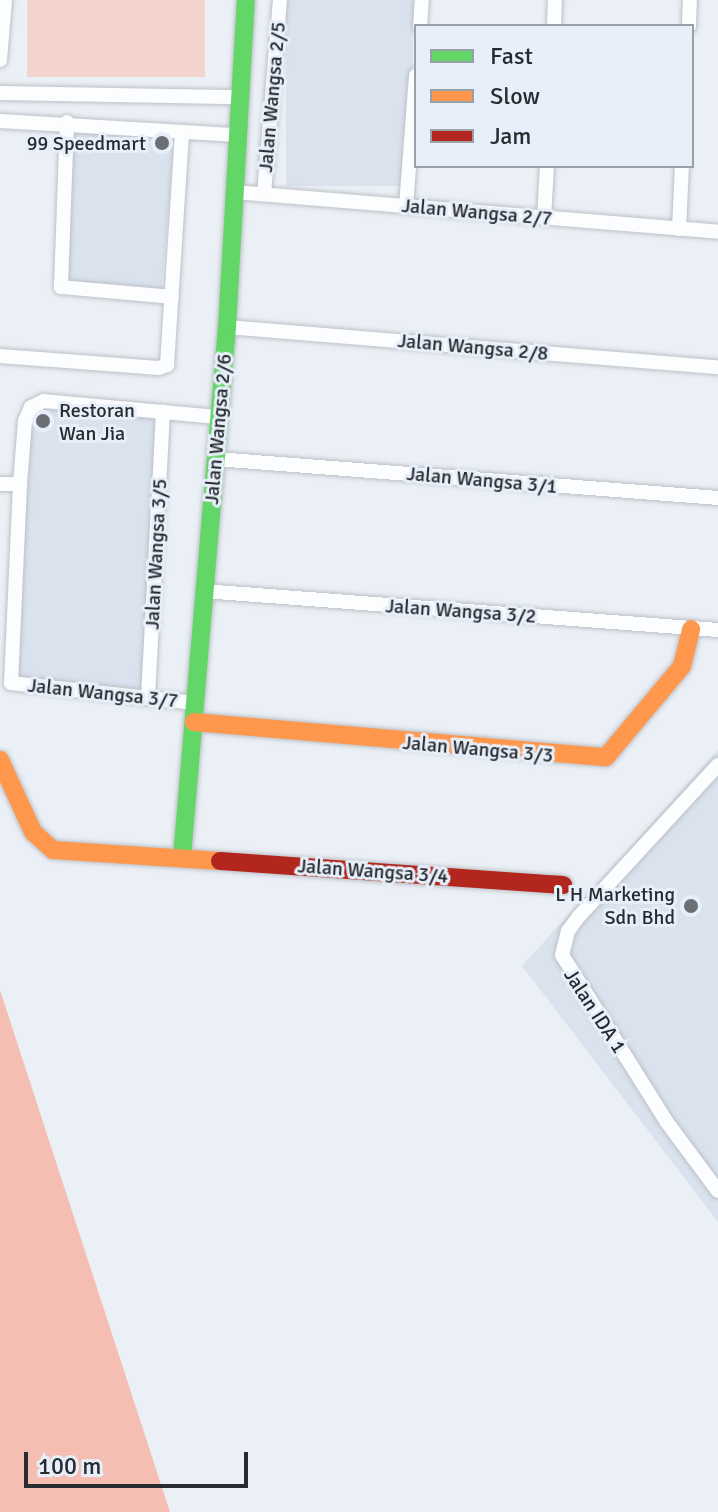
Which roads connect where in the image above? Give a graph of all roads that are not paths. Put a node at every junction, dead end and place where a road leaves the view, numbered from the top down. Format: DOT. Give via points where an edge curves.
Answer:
graph roads {
  1 [pos="5,0"];
  2 [pos="246,0"];
  3 [pos="280,0"];
  4 [pos="422,0"];
  5 [pos="555,0"];
  6 [pos="690,0"];
  7 [pos="420,24"];
  8 [pos="554,24"];
  9 [pos="689,24"];
  10 [pos="0,51"];
  11 [pos="0,60"];
  12 [pos="0,93"];
  13 [pos="240,97"];
  14 [pos="414,101"];
  15 [pos="0,121"];
  16 [pos="67,122"];
  17 [pos="182,133"];
  18 [pos="238,135"];
  19 [pos="547,168"];
  20 [pos="682,168"];
  21 [pos="235,192"];
  22 [pos="264,194"];
  23 [pos="406,206"];
  24 [pos="544,218"];
  25 [pos="679,229"];
  26 [pos="718,232"];
  27 [pos="172,297"];
  28 [pos="227,327"];
  29 [pos="0,356"];
  30 [pos="718,367"];
  31 [pos="163,411"];
  32 [pos="218,417"];
  33 [pos="216,459"];
  34 [pos="0,484"];
  35 [pos="20,484"];
  36 [pos="718,498"];
  37 [pos="203,591"];
  38 [pos="691,629"];
  39 [pos="718,630"];
  40 [pos="6,686"];
  41 [pos="148,698"];
  42 [pos="194,713"];
  43 [pos="0,760"];
  44 [pos="718,765"];
  45 [pos="182,857"];
  46 [pos="563,885"];
  47 [pos="718,1191"];
  1 -- 10 [label="street"];
  2 -- 13 [label="street, Jalan Wangsa 2/6"];
  3 -- 22 [label="street, Jalan Wangsa 2/5"];
  4 -- 7 [label="street"];
  5 -- 8 [label="street"];
  6 -- 9 [label="street"];
  10 -- 11 [label="street"];
  12 -- 13 [label="street"];
  13 -- 18 [label="street, Jalan Wangsa 2/6"];
  14 -- 23 [label="street"];
  15 -- 16 [label="street"];
  16 -- 17 [label="street"];
  16 -- 27 [label="street" via="61,287"];
  17 -- 18 [label="street"];
  17 -- 27 [label="street"];
  18 -- 21 [label="street, Jalan Wangsa 2/6"];
  19 -- 24 [label="street"];
  20 -- 25 [label="street"];
  21 -- 22 [label="street, Jalan Wangsa 2/7"];
  21 -- 28 [label="street, Jalan Wangsa 2/6"];
  22 -- 23 [label="street, Jalan Wangsa 2/7"];
  23 -- 24 [label="street, Jalan Wangsa 2/7"];
  24 -- 25 [label="street, Jalan Wangsa 2/7"];
  25 -- 26 [label="street, Jalan Wangsa 2/7"];
  27 -- 29 [label="street" via="169,360 163,368"];
  28 -- 30 [label="street, Jalan Wangsa 2/8"];
  28 -- 32 [label="street, Jalan Wangsa 2/6"];
  31 -- 32 [label="street"];
  31 -- 35 [label="street" via="36,403 25,421"];
  31 -- 41 [label="street, Jalan Wangsa 3/5"];
  32 -- 33 [label="street, Jalan Wangsa 2/6"];
  33 -- 36 [label="street, Jalan Wangsa 3/1"];
  33 -- 37 [label="street, Jalan Wangsa 2/6"];
  34 -- 35 [label="street"];
  35 -- 40 [label="street"];
  37 -- 38 [label="street, Jalan Wangsa 3/2"];
  37 -- 42 [label="street, Jalan Wangsa 2/6"];
  38 -- 39 [label="street, Jalan Wangsa 3/2"];
  38 -- 42 [label="street, Jalan Wangsa 3/3" via="682,666 619,748 606,757"];
  40 -- 41 [label="street, Jalan Wangsa 3/7"];
  41 -- 42 [label="street, Jalan Wangsa 3/7"];
  42 -- 45 [label="street, Jalan Wangsa 2/6"];
  43 -- 45 [label="street, Jalan Wangsa 3/4" via="33,832 53,850"];
  44 -- 47 [label="street, Jalan IDA 1" via="579,916 568,931 562,955 666,1121"];
  45 -- 46 [label="street, Jalan Wangsa 3/4"];
}
